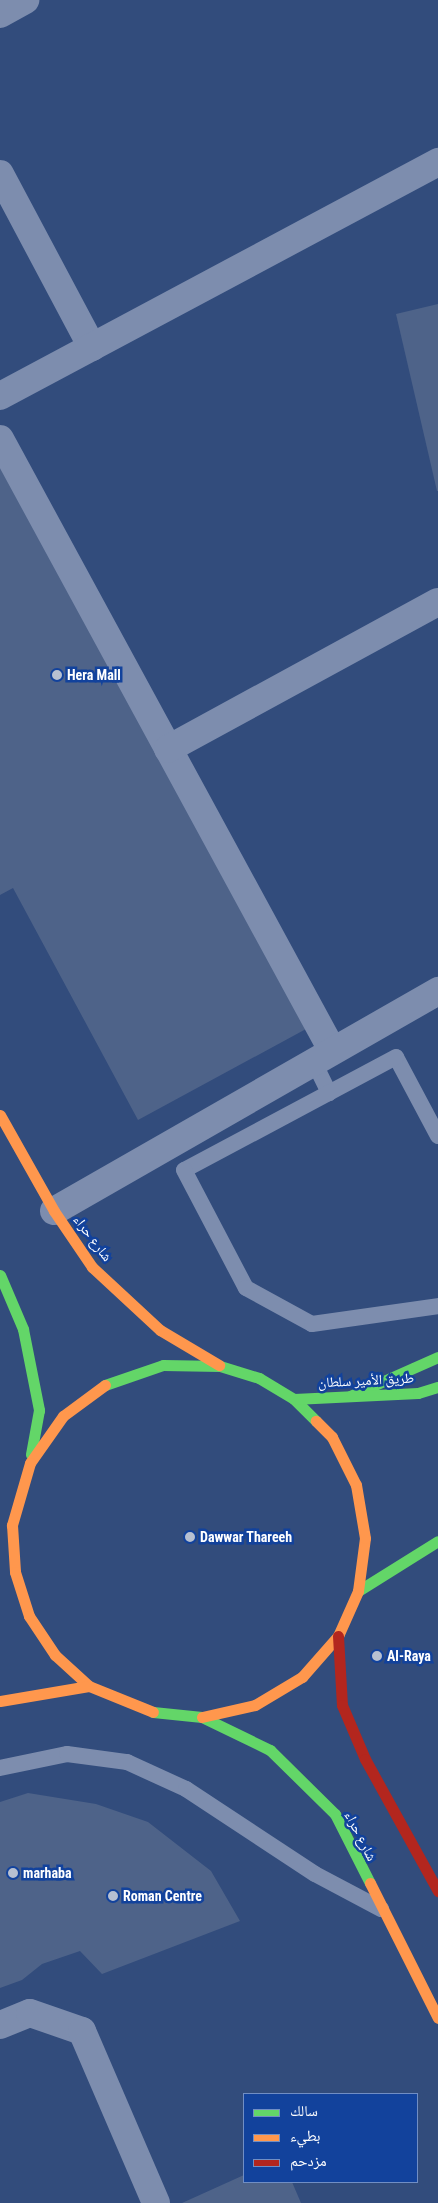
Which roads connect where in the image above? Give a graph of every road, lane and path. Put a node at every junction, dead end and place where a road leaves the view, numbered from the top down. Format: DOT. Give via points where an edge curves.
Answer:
graph roads {
  1 [pos="25,0"];
  2 [pos="0,14"];
  3 [pos="438,162"];
  4 [pos="0,174"];
  5 [pos="92,347"];
  6 [pos="0,396"];
  7 [pos="0,439"];
  8 [pos="438,602"];
  9 [pos="168,748"];
  10 [pos="438,991"];
  11 [pos="322,1055"];
  12 [pos="329,1093"];
  13 [pos="240,1103"];
  14 [pos="0,1115"];
  15 [pos="255,1132"];
  16 [pos="438,1136"];
  17 [pos="54,1210"];
  18 [pos="0,1275"];
  19 [pos="438,1306"];
  20 [pos="438,1357"];
  21 [pos="220,1366"];
  22 [pos="438,1387"];
  23 [pos="349,1396"];
  24 [pos="294,1399"];
  25 [pos="30,1463"];
  26 [pos="12,1525"];
  27 [pos="438,1541"];
  28 [pos="0,1542"];
  29 [pos="358,1591"];
  30 [pos="338,1636"];
  31 [pos="89,1686"];
  32 [pos="0,1701"];
  33 [pos="202,1717"];
  34 [pos="0,1768"];
  35 [pos="438,1892"];
  36 [pos="382,1910"];
  37 [pos="438,2018"];
  38 [pos="0,2025"];
  39 [pos="156,2203"];
  1 -- 2 [label="street"];
  3 -- 5 [label="street"];
  4 -- 5 [label="street"];
  5 -- 6 [label="street"];
  7 -- 9 [label="street"];
  8 -- 9 [label="street"];
  9 -- 11 [label="street"];
  10 -- 11 [label="street"];
  11 -- 12 [label="lane"];
  11 -- 13 [label="street"];
  12 -- 15 [label="lane"];
  12 -- 16 [label="lane" via="396,1057"];
  13 -- 15 [label="lane"];
  13 -- 17 [label="street"];
  14 -- 17 [label="main road, شارع حراء"];
  15 -- 19 [label="lane" via="184,1170 246,1288 312,1324"];
  17 -- 21 [label="main road, شارع حراء" via="92,1266 160,1330"];
  18 -- 25 [label="main road" via="23,1329 39,1410"];
  20 -- 23 [label="main road"];
  21 -- 24 [label="main road" via="259,1378"];
  21 -- 25 [label="main road" via="163,1365 109,1382 63,1416"];
  22 -- 23 [label="main road, طريق الأمير سلطان"];
  23 -- 24 [label="main road, طريق الأمير سلطان"];
  24 -- 29 [label="main road" via="332,1437 356,1485 365,1538"];
  25 -- 26 [label="main road"];
  26 -- 28 [label="main road"];
  26 -- 31 [label="main road" via="15,1572 30,1616 55,1656"];
  27 -- 29 [label="main road"];
  29 -- 30 [label="main road"];
  30 -- 33 [label="main road" via="302,1677 255,1705"];
  30 -- 35 [label="main road" via="342,1705 365,1758"];
  31 -- 32 [label="main road"];
  31 -- 33 [label="main road" via="143,1711"];
  33 -- 36 [label="main road, شارع حراء" via="270,1750 335,1814"];
  34 -- 36 [label="lane" via="67,1754 127,1762 186,1789 315,1874"];
  36 -- 37 [label="main road, شارع حراء"];
  38 -- 39 [label="street" via="30,2012 82,2030"];
}
